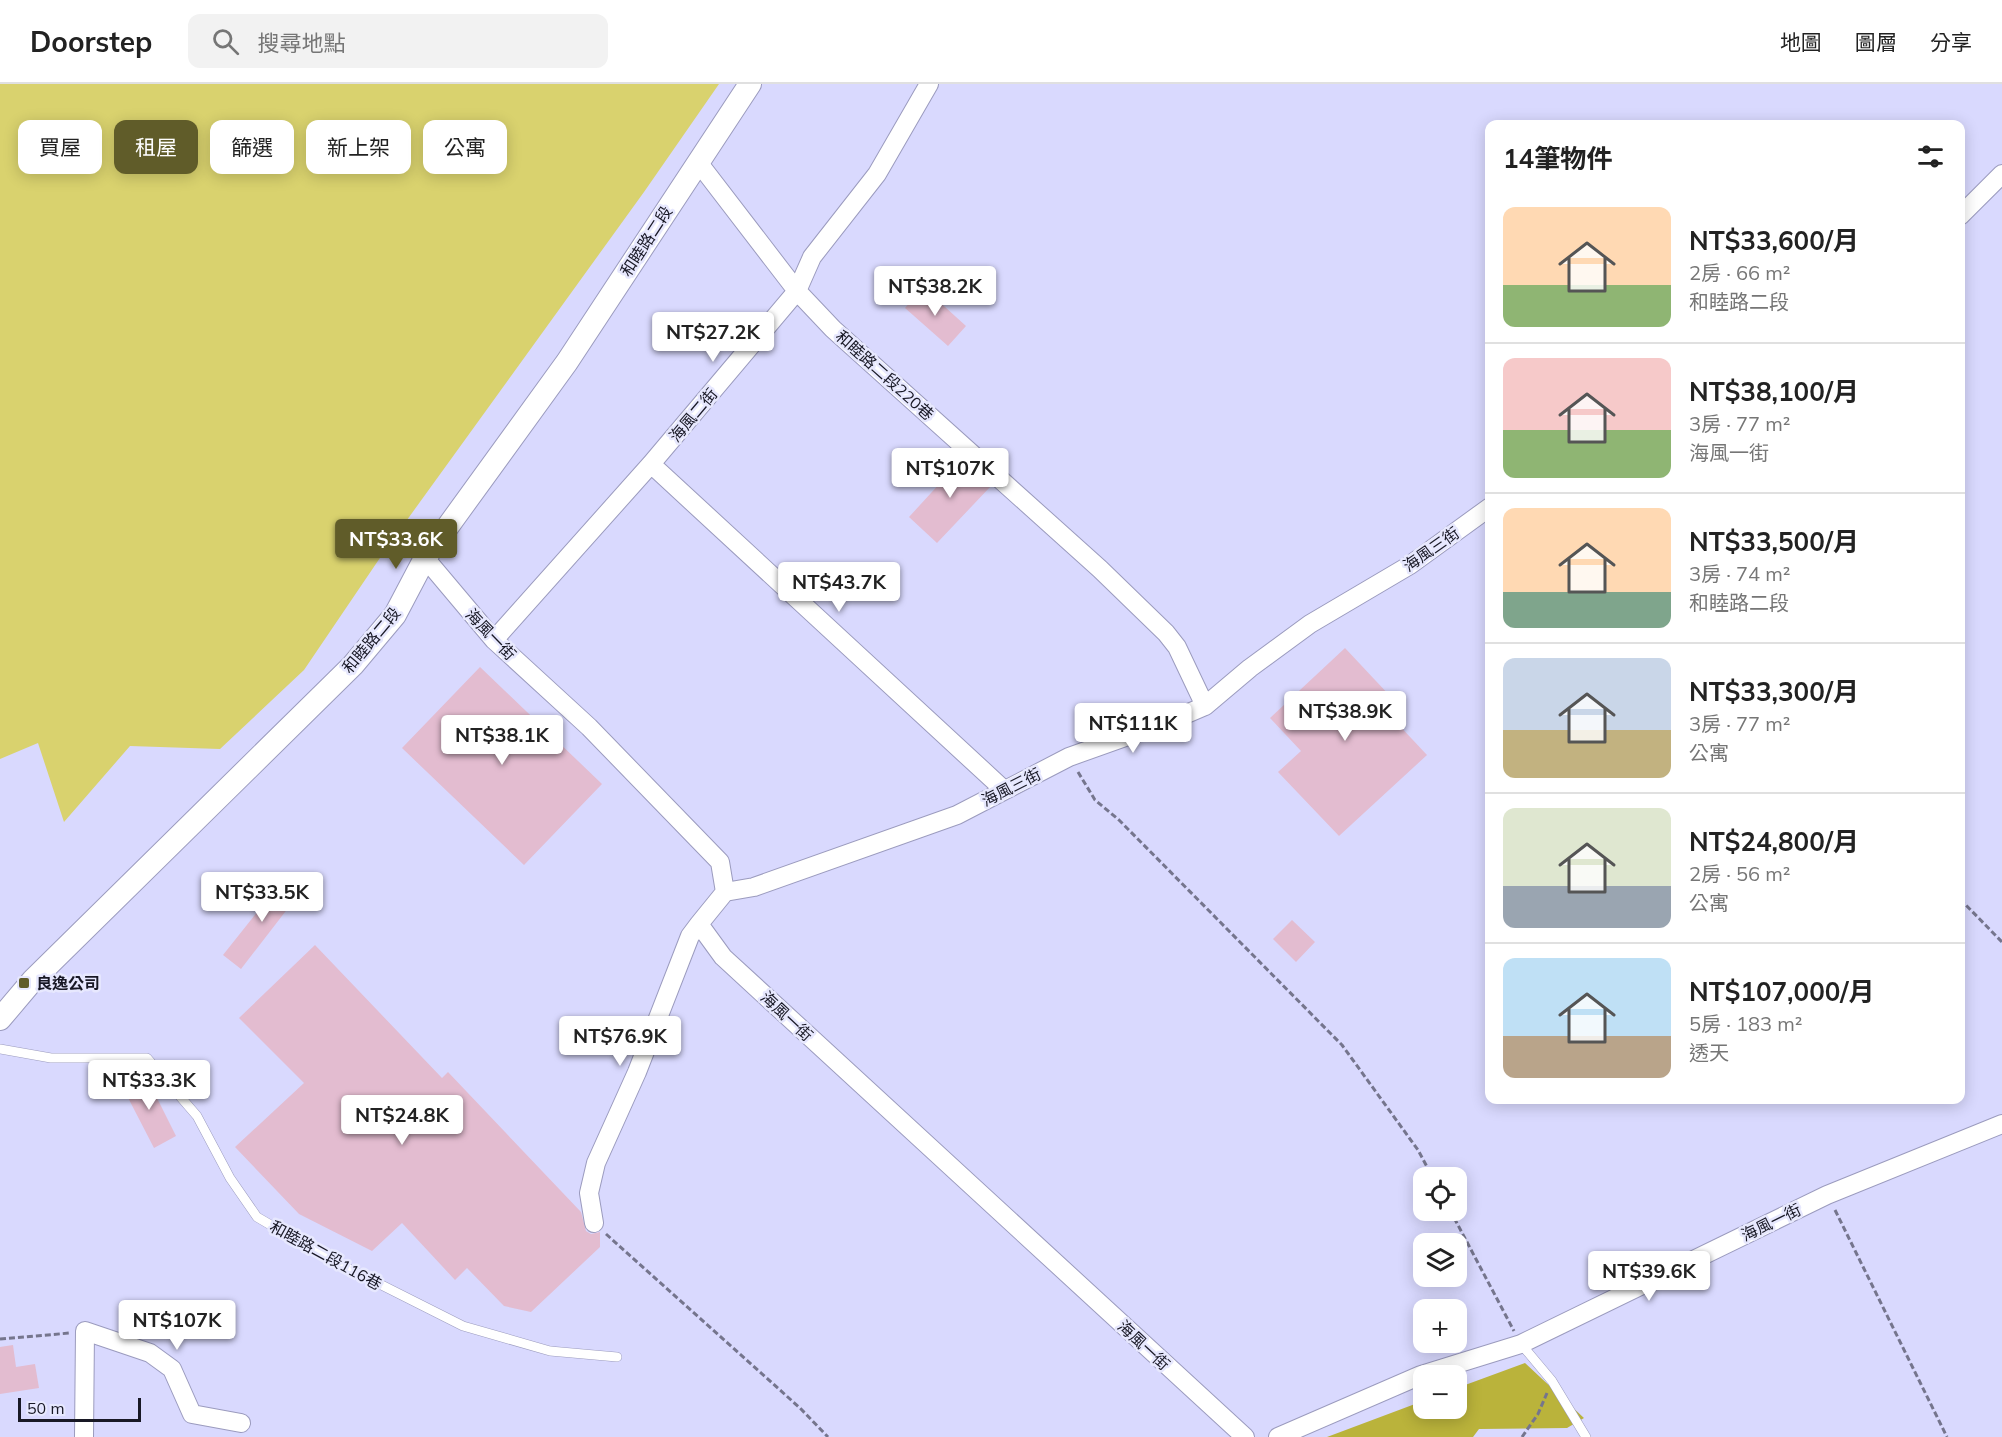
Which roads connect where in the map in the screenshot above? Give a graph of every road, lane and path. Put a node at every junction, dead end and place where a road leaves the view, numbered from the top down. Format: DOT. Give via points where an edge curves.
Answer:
graph roads {
  1 [pos="750,84"];
  2 [pos="929,84"];
  3 [pos="698,162"];
  4 [pos="2002,174"];
  5 [pos="1965,211"];
  6 [pos="797,291"];
  7 [pos="651,464"];
  8 [pos="1485,511"];
  9 [pos="425,558"];
  10 [pos="494,640"];
  11 [pos="1205,706"];
  12 [pos="1069,757"];
  13 [pos="1004,789"];
  14 [pos="725,892"];
  15 [pos="1965,904"];
  16 [pos="699,924"];
  17 [pos="2002,942"];
  18 [pos="0,1019"];
  19 [pos="0,1049"];
  20 [pos="2002,1124"];
  21 [pos="1427,1167"];
  22 [pos="1827,1195"];
  23 [pos="1456,1221"];
  24 [pos="594,1223"];
  25 [pos="85,1331"];
  26 [pos="0,1339"];
  27 [pos="1521,1344"];
  28 [pos="617,1357"];
  29 [pos="1552,1381"];
  30 [pos="241,1423"];
  31 [pos="84,1437"];
  32 [pos="828,1437"];
  33 [pos="1245,1437"];
  34 [pos="1278,1437"];
  35 [pos="1522,1437"];
  36 [pos="1586,1437"];
  37 [pos="1947,1437"];
  1 -- 3 [label="street, 和睦路二段"];
  2 -- 6 [label="street, 海風二街" via="878,174 812,257"];
  3 -- 6 [label="street, 和睦路二段220巷"];
  3 -- 9 [label="street, 和睦路二段" via="567,362"];
  4 -- 5 [label="street"];
  6 -- 7 [label="street, 海風二街"];
  6 -- 11 [label="street, 和睦路二段220巷" via="833,329 1166,633 1177,647"];
  7 -- 10 [label="street, 海風二街"];
  7 -- 13 [label="street"];
  8 -- 11 [label="street, 海風三街" via="1410,565 1310,624"];
  9 -- 10 [label="street, 海風一街"];
  9 -- 18 [label="street, 和睦路二段" via="395,615 352,665 33,980"];
  10 -- 14 [label="street, 海風一街" via="589,727 720,862"];
  11 -- 12 [label="street, 海風三街"];
  12 -- 13 [label="street, 海風三街"];
  12 -- 21 [label="path" via="1095,800 1342,1045"];
  13 -- 14 [label="street, 海風三街" via="957,815 754,887"];
  14 -- 16 [label="street"];
  15 -- 17 [label="path"];
  16 -- 24 [label="street" via="690,936 637,1072 596,1163 589,1193"];
  16 -- 33 [label="street, 海風一街" via="723,957"];
  19 -- 28 [label="lane, 和睦路二段116巷" via="51,1058 147,1059 197,1116 230,1178 257,1217 320,1254 463,1326 550,1351"];
  20 -- 22 [label="street, 海風一街"];
  22 -- 27 [label="street, 海風一街"];
  22 -- 37 [label="path"];
  23 -- 27 [label="path"];
  24 -- 32 [label="path"];
  25 -- 26 [label="path"];
  25 -- 30 [label="street" via="150,1353 172,1370 192,1414"];
  25 -- 31 [label="street"];
  27 -- 29 [label="lane"];
  27 -- 34 [label="street, 海風一街" via="1421,1375"];
  29 -- 35 [label="path" via="1538,1414"];
  29 -- 36 [label="lane"];
}
